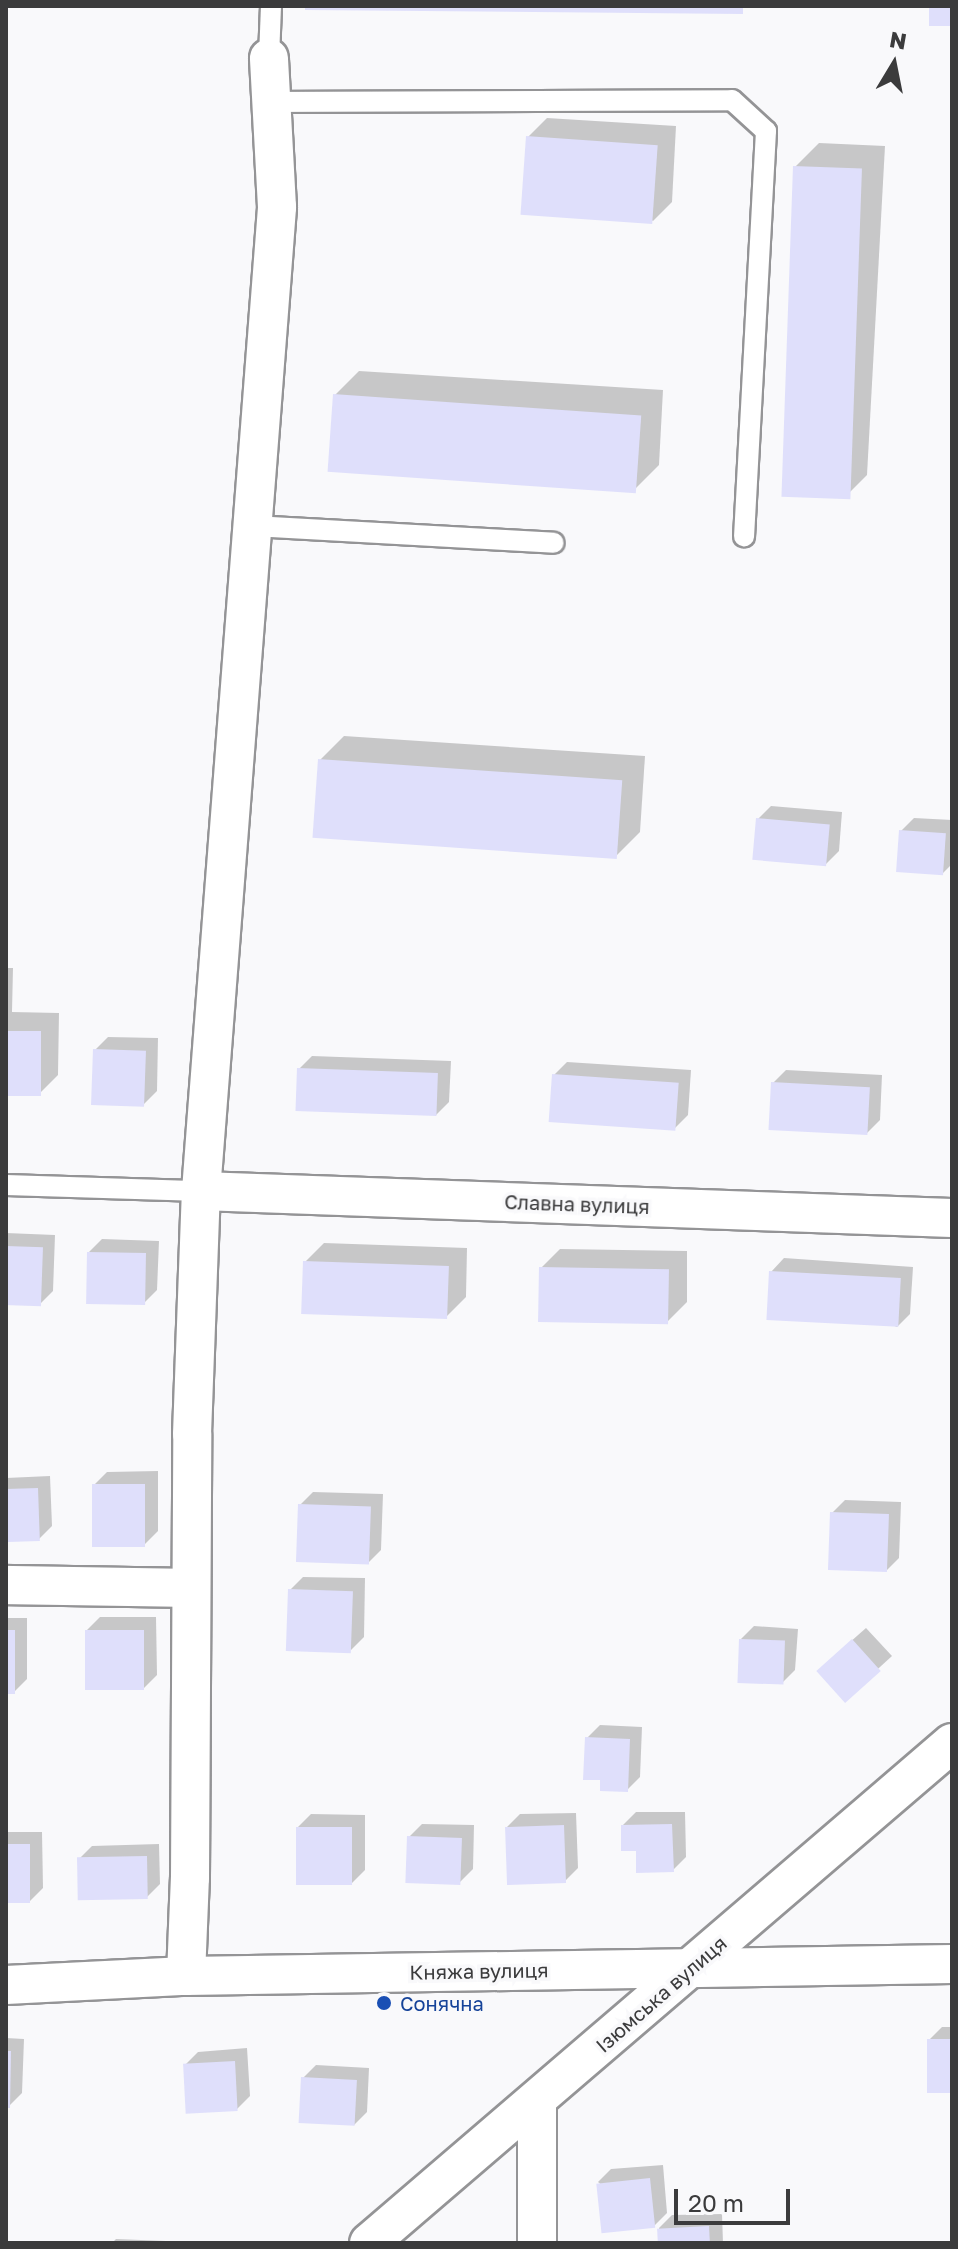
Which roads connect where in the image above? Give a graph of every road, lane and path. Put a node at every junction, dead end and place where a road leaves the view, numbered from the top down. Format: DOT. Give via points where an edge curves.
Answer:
graph roads {
  1 [pos="271,6"];
  2 [pos="269,58"];
  3 [pos="272,102"];
  4 [pos="254,526"];
  5 [pos="744,536"];
  6 [pos="554,543"];
  7 [pos="6,1185"];
  8 [pos="201,1191"];
  9 [pos="952,1218"];
  10 [pos="6,1585"];
  11 [pos="191,1588"];
  12 [pos="952,1743"];
  13 [pos="952,1964"];
  14 [pos="692,1968"];
  15 [pos="186,1976"];
  16 [pos="6,1985"];
  17 [pos="537,2101"];
  18 [pos="369,2243"];
  19 [pos="537,2243"];
  1 -- 2 [label="lane"];
  2 -- 3 [label="street"];
  3 -- 4 [label="street" via="277,207"];
  3 -- 5 [label="lane" via="732,100 766,131"];
  4 -- 6 [label="lane"];
  4 -- 8 [label="street"];
  7 -- 8 [label="lane"];
  8 -- 9 [label="street, Славна вулиця"];
  8 -- 11 [label="street"];
  10 -- 11 [label="street"];
  11 -- 15 [label="street"];
  12 -- 14 [label="street, Ізюмська вулиця"];
  13 -- 14 [label="street, Княжа вулиця"];
  14 -- 15 [label="street, Княжа вулиця"];
  14 -- 17 [label="street, Ізюмська вулиця"];
  15 -- 16 [label="street, Княжа вулиця"];
  17 -- 18 [label="street, Ізюмська вулиця"];
  17 -- 19 [label="street"];
}
